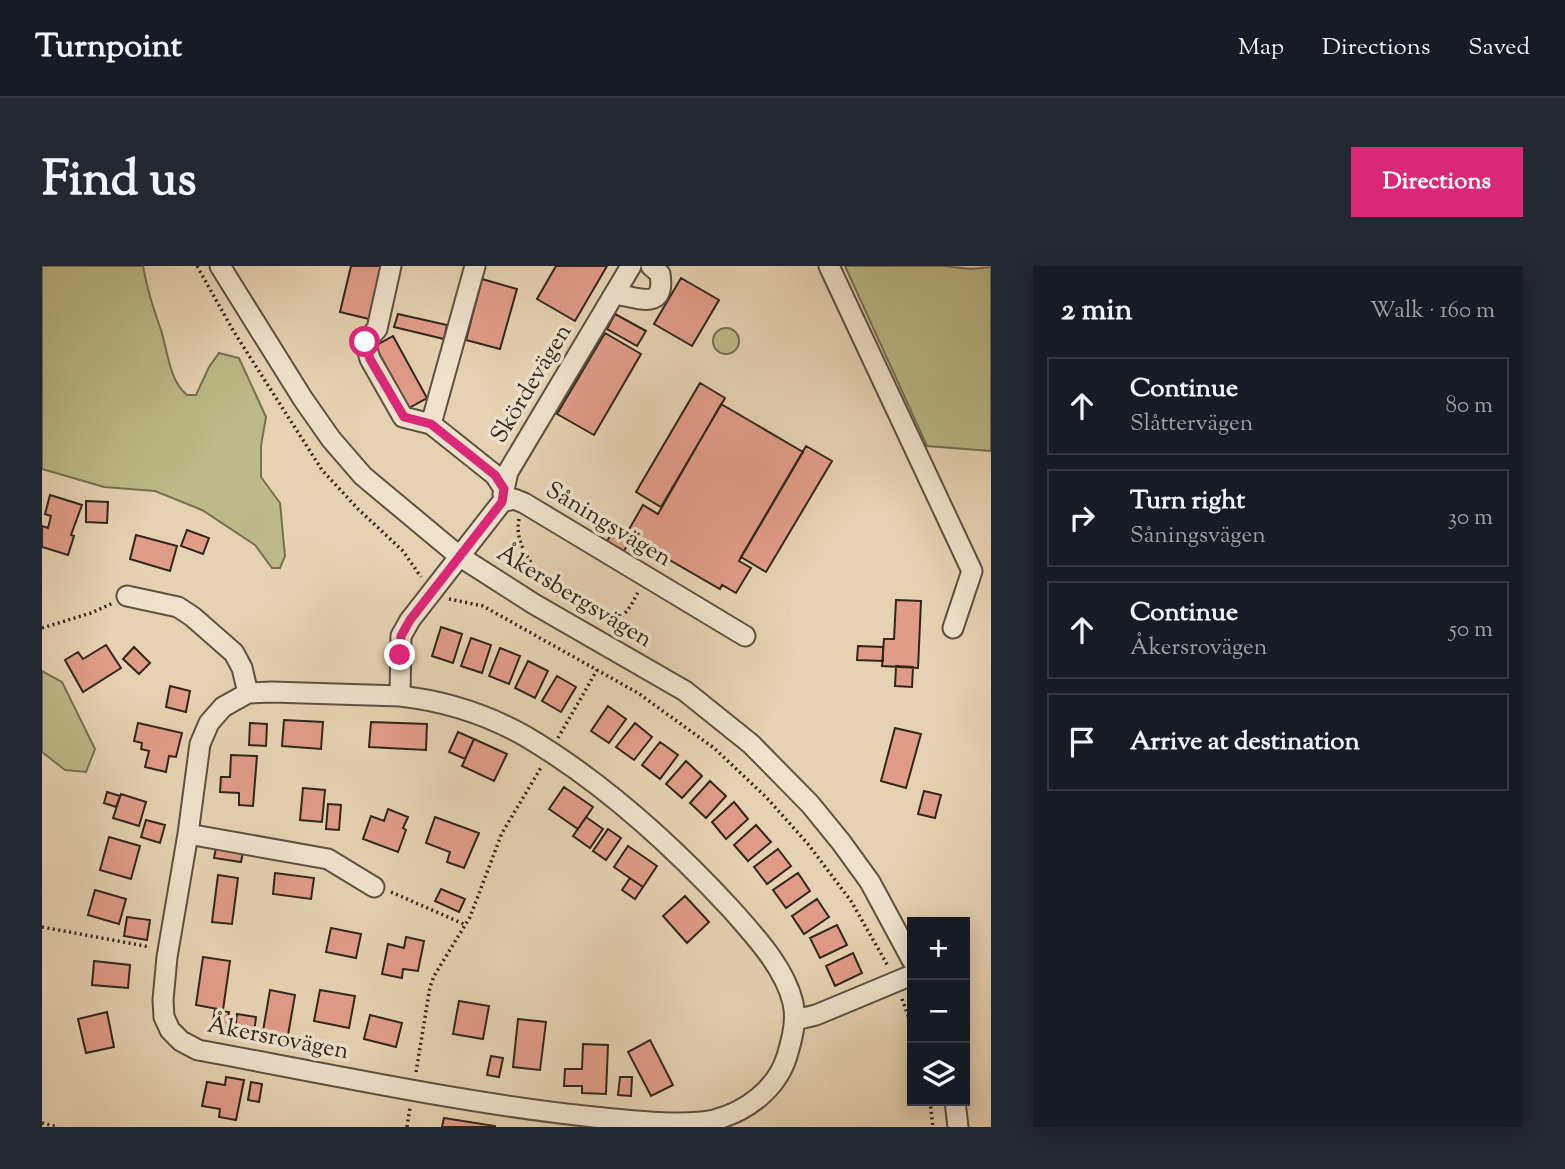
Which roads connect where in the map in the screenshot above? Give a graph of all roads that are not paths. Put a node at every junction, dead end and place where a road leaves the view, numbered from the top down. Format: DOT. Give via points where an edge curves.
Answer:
graph roads {
  1 [pos="220,266"];
  2 [pos="391,266"];
  3 [pos="475,266"];
  4 [pos="631,266"];
  5 [pos="651,266"];
  6 [pos="829,266"];
  7 [pos="615,294"];
  8 [pos="431,424"];
  9 [pos="503,496"];
  10 [pos="459,556"];
  11 [pos="127,596"];
  12 [pos="953,628"];
  13 [pos="745,636"];
  14 [pos="248,694"];
  15 [pos="400,696"];
  16 [pos="188,834"];
  17 [pos="374,887"];
  18 [pos="907,951"];
  19 [pos="904,979"];
  20 [pos="795,1020"];
  21 [pos="956,1106"];
  22 [pos="958,1127"];
  1 -- 10 [label="street, Åkersbergsvägen" via="331,439 363,475"];
  2 -- 8 [label="street" via="377,329 365,342 366,349 404,417"];
  3 -- 8 [label="street"];
  4 -- 7 [label="street, Skördevägen"];
  5 -- 7 [label="street" via="662,282 657,296 639,300"];
  6 -- 12 [label="street" via="972,570"];
  7 -- 9 [label="street, Skördevägen" via="508,472"];
  8 -- 9 [label="street" via="495,475"];
  9 -- 10 [label="street"];
  9 -- 13 [label="street, Såningsvägen" via="524,503"];
  10 -- 15 [label="street" via="401,636"];
  10 -- 18 [label="street, Åkersbergsvägen" via="685,691 751,744 841,842 870,882"];
  11 -- 14 [label="street" via="178,607 192,617 234,653"];
  14 -- 15 [label="street, Åkersrovägen"];
  14 -- 16 [label="street, Åkersrovägen" via="223,707 200,744"];
  15 -- 20 [label="street, Åkersrovägen" via="483,716 550,752 628,808 744,924 778,970 793,1002"];
  16 -- 17 [label="street" via="328,859"];
  16 -- 20 [label="street, Åkersrovägen" via="163,1000 170,1030 198,1050 560,1113 624,1120 711,1121 756,1101 771,1085 784,1066"];
  19 -- 20 [label="street"];
  21 -- 22 [label="street"];
}
